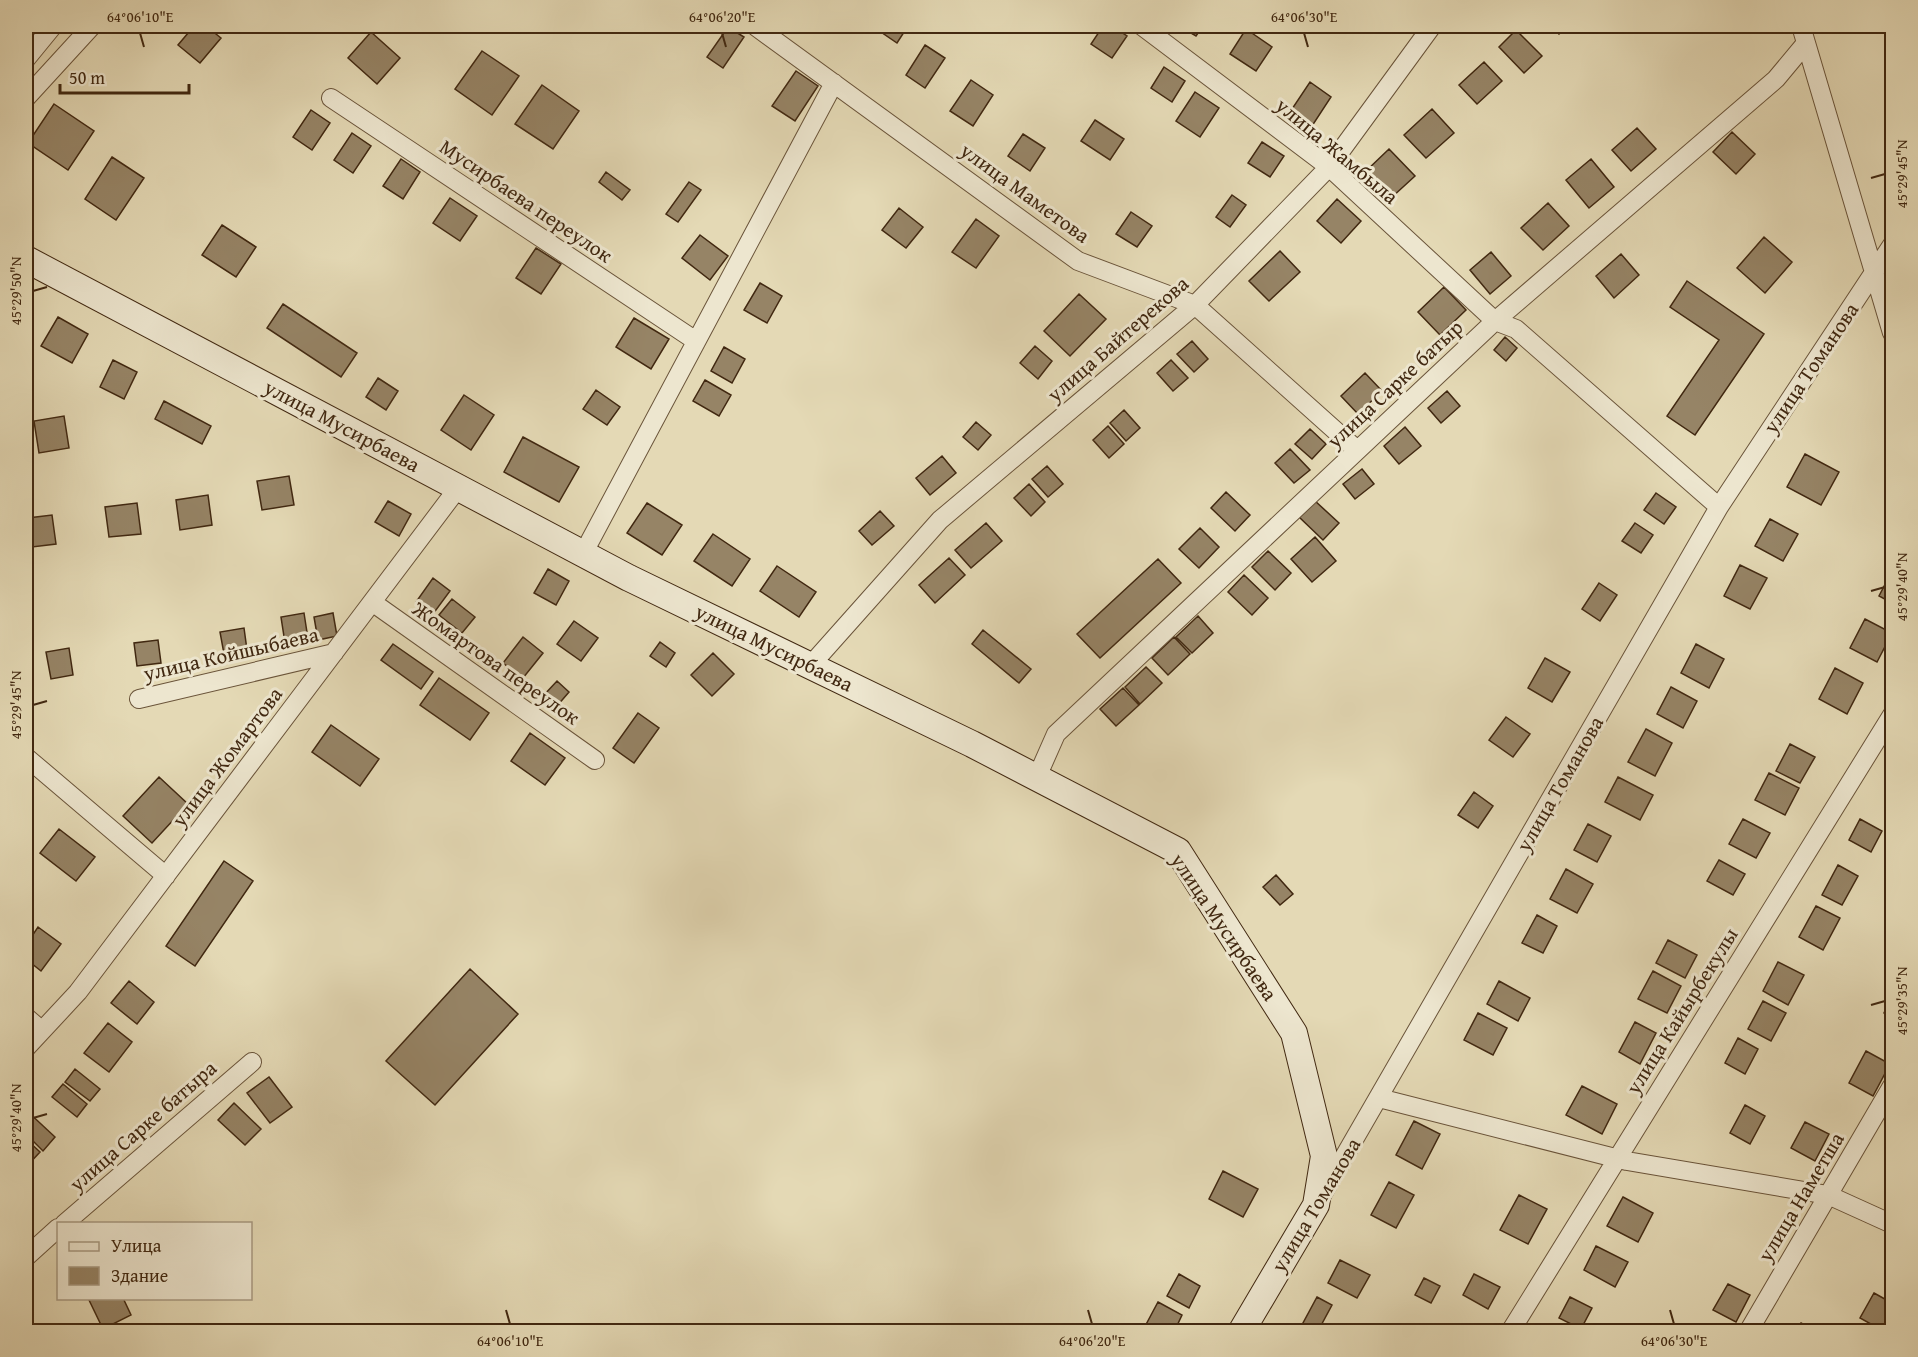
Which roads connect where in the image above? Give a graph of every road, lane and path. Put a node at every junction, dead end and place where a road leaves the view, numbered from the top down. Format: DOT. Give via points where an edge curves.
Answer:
graph roads {
  1 [pos="53,26"];
  2 [pos="92,26"];
  3 [pos="755,26"];
  4 [pos="1142,26"];
  5 [pos="1432,26"];
  6 [pos="1801,26"];
  7 [pos="1806,43"];
  8 [pos="26,59"];
  9 [pos="834,83"];
  10 [pos="26,98"];
  11 [pos="331,98"];
  12 [pos="1329,167"];
  13 [pos="1893,245"];
  14 [pos="29,266"];
  15 [pos="1874,274"];
  16 [pos="1195,305"];
  17 [pos="1495,321"];
  18 [pos="1893,333"];
  19 [pos="696,341"];
  20 [pos="1357,450"];
  21 [pos="458,488"];
  22 [pos="1719,507"];
  23 [pos="583,554"];
  24 [pos="372,602"];
  25 [pos="334,653"];
  26 [pos="810,666"];
  27 [pos="139,699"];
  28 [pos="1893,715"];
  29 [pos="26,757"];
  30 [pos="595,760"];
  31 [pos="1037,777"];
  32 [pos="166,876"];
  33 [pos="26,1017"];
  34 [pos="41,1030"];
  35 [pos="26,1048"];
  36 [pos="252,1062"];
  37 [pos="1893,1086"];
  38 [pos="1379,1098"];
  39 [pos="1616,1158"];
  40 [pos="1828,1195"];
  41 [pos="1316,1205"];
  42 [pos="66,1222"];
  43 [pos="1893,1224"];
  44 [pos="57,1229"];
  45 [pos="26,1257"];
  46 [pos="1244,1331"];
  47 [pos="1510,1332"];
  48 [pos="1748,1332"];
  1 -- 8 [label="street"];
  2 -- 10 [label="street"];
  3 -- 9 [label="street, улица Маметова"];
  4 -- 12 [label="street, улица Жамбыла"];
  5 -- 12 [label="street, улица Байтерекова"];
  6 -- 7 [label="street"];
  7 -- 15 [label="street"];
  7 -- 17 [label="street, улица Сарке батыр" via="1776,79"];
  9 -- 16 [label="street, улица Маметова" via="1078,261"];
  9 -- 19 [label="street"];
  11 -- 19 [label="street, Мусирбаева переулок"];
  12 -- 16 [label="street, улица Байтерекова"];
  12 -- 17 [label="street, улица Жамбыла"];
  13 -- 15 [label="street, улица Томанова"];
  14 -- 21 [label="street, улица Мусирбаева"];
  15 -- 18 [label="street"];
  15 -- 22 [label="street, улица Томанова"];
  16 -- 20 [label="street, улица Маметова"];
  16 -- 26 [label="street, улица Байтерекова" via="940,520"];
  17 -- 20 [label="street, улица Сарке батыр"];
  17 -- 22 [label="street, улица Жамбыла" via="1516,329"];
  19 -- 23 [label="street"];
  20 -- 31 [label="street, улица Сарке батыр" via="1056,734"];
  21 -- 23 [label="street, улица Мусирбаева"];
  21 -- 24 [label="street, улица Жомартова"];
  22 -- 38 [label="street, улица Томанова"];
  23 -- 26 [label="street, улица Мусирбаева"];
  24 -- 25 [label="street, улица Жомартова"];
  24 -- 30 [label="street, Жомартова переулок"];
  25 -- 27 [label="street, улица Койшыбаева"];
  25 -- 32 [label="street, улица Жомартова"];
  26 -- 31 [label="street, улица Мусирбаева"];
  28 -- 39 [label="street, улица Кайырбекулы"];
  29 -- 32 [label="street"];
  31 -- 41 [label="street, улица Мусирбаева" via="1178,850 1294,1033 1324,1156"];
  32 -- 34 [label="street, улица Жомартова" via="78,992"];
  33 -- 34 [label="street"];
  34 -- 35 [label="street, улица Жомартова"];
  36 -- 42 [label="street, улица Сарке батыра"];
  37 -- 40 [label="street, улица Наметша"];
  38 -- 39 [label="street"];
  38 -- 41 [label="street, улица Томанова"];
  39 -- 40 [label="street"];
  39 -- 47 [label="street, улица Кайырбекулы"];
  40 -- 43 [label="street"];
  40 -- 48 [label="street, улица Наметша"];
  41 -- 46 [label="street, улица Томанова"];
  44 -- 45 [label="street"];
}
